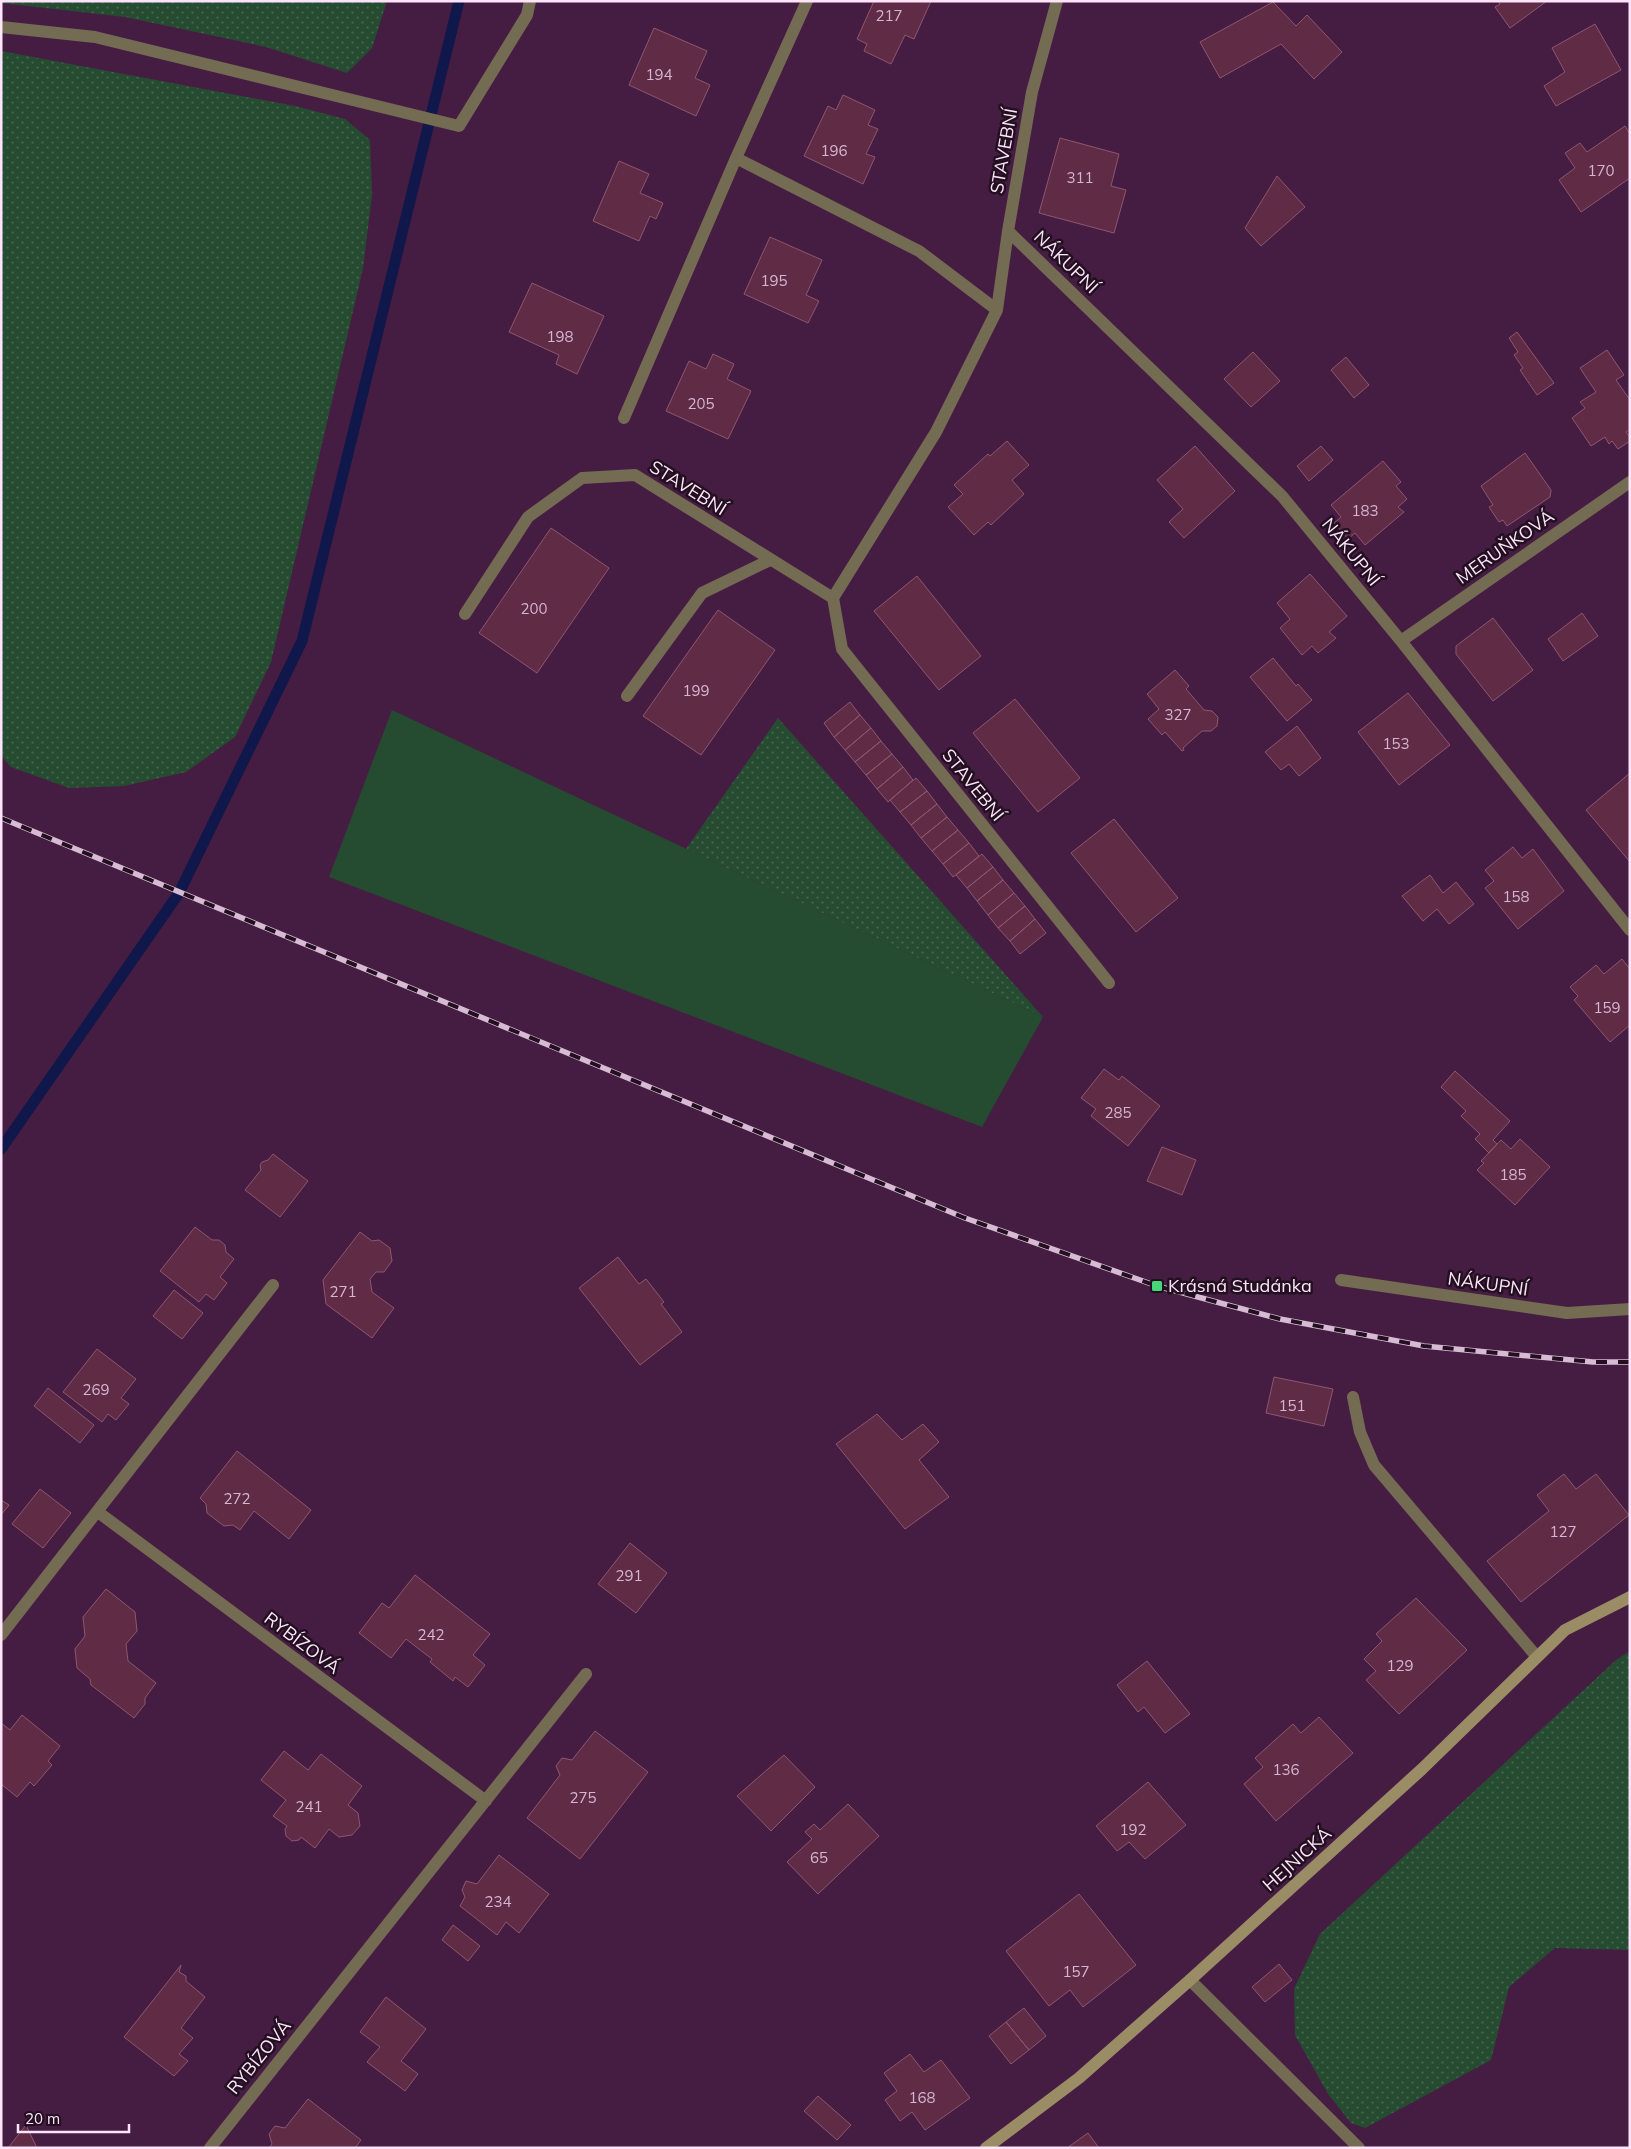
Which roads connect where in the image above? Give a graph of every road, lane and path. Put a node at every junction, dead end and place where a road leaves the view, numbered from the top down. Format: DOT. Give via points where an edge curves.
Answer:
graph roads {
  1 [pos="530,1"];
  2 [pos="807,1"];
  3 [pos="1058,1"];
  4 [pos="1,27"];
  5 [pos="736,158"];
  6 [pos="1008,231"];
  7 [pos="997,310"];
  8 [pos="624,418"];
  9 [pos="1630,482"];
  10 [pos="770,560"];
  11 [pos="833,598"];
  12 [pos="465,614"];
  13 [pos="1401,641"];
  14 [pos="627,696"];
  15 [pos="1630,930"];
  16 [pos="1109,983"];
  17 [pos="1341,1280"];
  18 [pos="273,1286"];
  19 [pos="1630,1309"];
  20 [pos="1353,1397"];
  21 [pos="98,1512"];
  22 [pos="1630,1597"];
  23 [pos="1,1635"];
  24 [pos="1537,1657"];
  25 [pos="586,1674"];
  26 [pos="486,1801"];
  27 [pos="1190,1980"];
  28 [pos="210,2148"];
  29 [pos="986,2148"];
  30 [pos="1360,2148"];
  1 -- 4 [label="street" via="526,15 459,126 95,37"];
  2 -- 5 [label="street"];
  3 -- 6 [label="street, STAVEBNÍ" via="1032,92"];
  5 -- 7 [label="street" via="919,251"];
  5 -- 8 [label="street"];
  6 -- 7 [label="street, STAVEBNÍ"];
  6 -- 13 [label="street, NÁKUPNÍ" via="1282,496"];
  7 -- 11 [label="street, STAVEBNÍ" via="936,432"];
  9 -- 13 [label="street, MERUŇKOVÁ"];
  10 -- 11 [label="street, STAVEBNÍ"];
  10 -- 12 [label="street, STAVEBNÍ" via="635,476 582,478 528,517"];
  10 -- 14 [label="street" via="702,594"];
  11 -- 16 [label="street, STAVEBNÍ" via="842,649"];
  13 -- 15 [label="street, NÁKUPNÍ"];
  17 -- 19 [label="street, NÁKUPNÍ" via="1568,1313"];
  18 -- 21 [label="street"];
  20 -- 24 [label="street" via="1360,1432 1374,1465"];
  21 -- 23 [label="street"];
  21 -- 26 [label="street, RYBÍZOVÁ"];
  22 -- 24 [label="main road, HEJNICKÁ" via="1565,1630"];
  24 -- 27 [label="main road, HEJNICKÁ" via="1422,1769"];
  25 -- 26 [label="street, RYBÍZOVÁ"];
  26 -- 28 [label="street, RYBÍZOVÁ"];
  27 -- 29 [label="main road, HEJNICKÁ" via="1079,2078"];
  27 -- 30 [label="street"];
}
